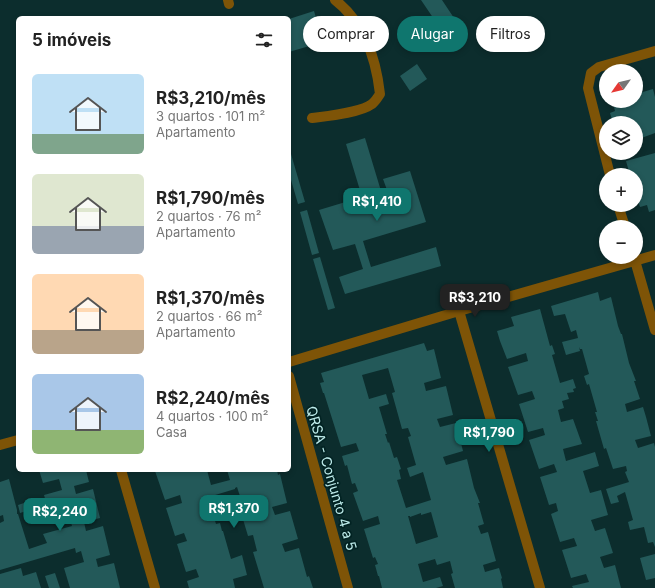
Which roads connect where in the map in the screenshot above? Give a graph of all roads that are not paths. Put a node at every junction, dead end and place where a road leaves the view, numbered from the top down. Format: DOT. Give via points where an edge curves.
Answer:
graph roads {
  1 [pos="335,0"];
  2 [pos="655,51"];
  3 [pos="312,118"];
  4 [pos="608,168"];
  5 [pos="655,255"];
  6 [pos="643,257"];
  7 [pos="617,264"];
  8 [pos="635,264"];
  9 [pos="459,311"];
  10 [pos="655,330"];
  11 [pos="291,361"];
  12 [pos="291,383"];
  13 [pos="16,441"];
  14 [pos="0,445"];
  15 [pos="122,472"];
  16 [pos="155,588"];
  17 [pos="348,588"];
  18 [pos="540,588"];
  1 -- 3 [label="street" via="354,17 363,31 373,55 380,94 372,104 361,109"];
  2 -- 4 [label="street" via="599,67 591,73 588,88"];
  5 -- 6 [label="street"];
  7 -- 9 [label="street"];
  8 -- 10 [label="street"];
  9 -- 11 [label="street"];
  9 -- 18 [label="street"];
  12 -- 17 [label="street, QRSA - Conjunto 4 a 5"];
  13 -- 14 [label="street"];
  15 -- 16 [label="street"];
}
